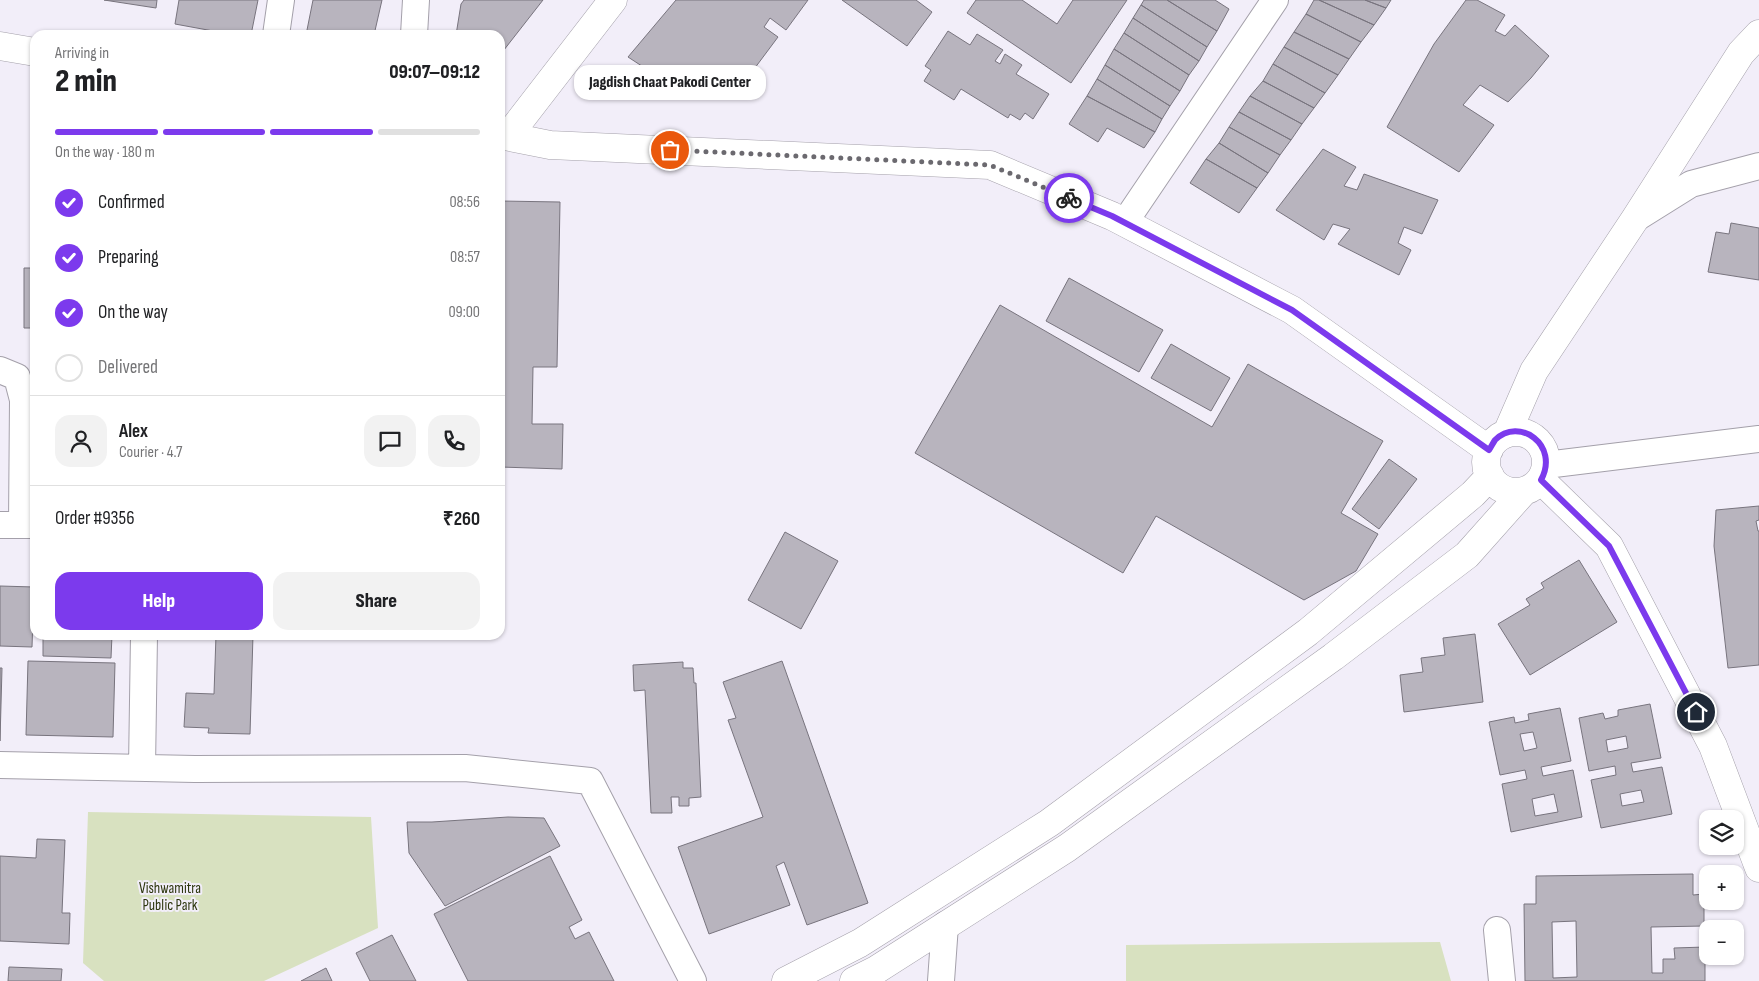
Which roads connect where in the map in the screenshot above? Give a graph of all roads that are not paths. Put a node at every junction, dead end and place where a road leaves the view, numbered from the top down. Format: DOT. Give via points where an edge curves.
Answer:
graph roads {
  1 [pos="281,0"];
  2 [pos="416,0"];
  3 [pos="613,0"];
  4 [pos="1275,0"];
  5 [pos="277,30"];
  6 [pos="414,30"];
  7 [pos="1759,34"];
  8 [pos="0,46"];
  9 [pos="30,51"];
  10 [pos="505,134"];
  11 [pos="505,135"];
  12 [pos="1759,166"];
  13 [pos="1636,219"];
  14 [pos="1125,222"];
  15 [pos="0,370"];
  16 [pos="1759,439"];
  17 [pos="1495,453"];
  18 [pos="1537,479"];
  19 [pos="19,525"];
  20 [pos="144,640"];
  21 [pos="0,765"];
  22 [pos="142,768"];
  23 [pos="1759,868"];
  24 [pos="945,925"];
  25 [pos="1498,930"];
  26 [pos="693,981"];
  27 [pos="786,981"];
  28 [pos="854,981"];
  29 [pos="942,981"];
  30 [pos="1502,981"];
  1 -- 5 [label="street"];
  2 -- 6 [label="street"];
  3 -- 10 [label="street"];
  4 -- 14 [label="street"];
  7 -- 13 [label="street" via="1741,53"];
  8 -- 9 [label="street"];
  11 -- 14 [label="street" via="550,145 990,165"];
  12 -- 13 [label="street" via="1691,184"];
  13 -- 17 [label="street" via="1534,371"];
  14 -- 17 [label="street" via="1292,310"];
  15 -- 19 [label="street" via="17,377 23,400"];
  16 -- 18 [label="street"];
  17 -- 18 [label="street" via="1498,486 1510,492"];
  17 -- 18 [label="street" via="1522,432 1536,438 1544,450"];
  17 -- 27 [label="street" via="1473,494 1308,632 1049,823 860,943"];
  18 -- 23 [label="street" via="1609,546 1714,746"];
  18 -- 24 [label="street" via="1467,555 1333,657 1067,848"];
  20 -- 22 [label="street"];
  21 -- 22 [label="street"];
  22 -- 26 [label="street" via="465,768 590,781"];
  24 -- 28 [label="street"];
  24 -- 29 [label="street"];
  25 -- 30 [label="street"];
}
